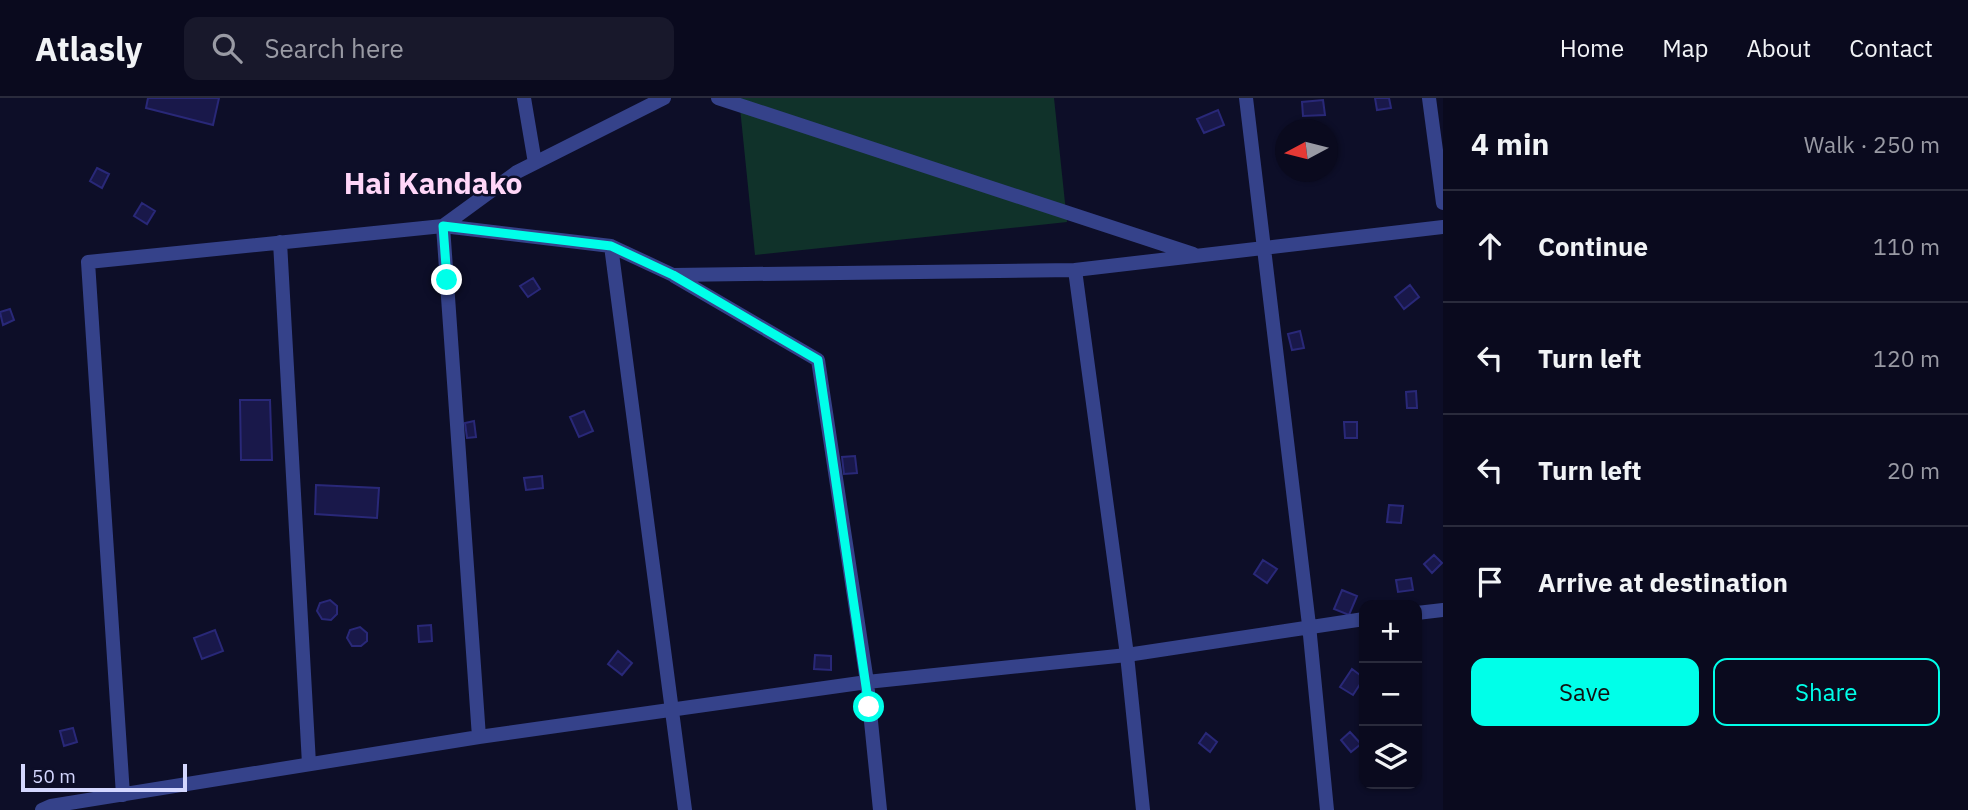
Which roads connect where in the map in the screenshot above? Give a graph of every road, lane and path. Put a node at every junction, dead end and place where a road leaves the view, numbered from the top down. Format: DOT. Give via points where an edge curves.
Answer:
graph roads {
  1 [pos="524,98"];
  2 [pos="664,98"];
  3 [pos="719,98"];
  4 [pos="1246,98"];
  5 [pos="1429,98"];
  6 [pos="535,163"];
  7 [pos="1443,203"];
  8 [pos="443,226"];
  9 [pos="1443,228"];
  10 [pos="280,242"];
  11 [pos="611,246"];
  12 [pos="1266,248"];
  13 [pos="1199,256"];
  14 [pos="1075,270"];
  15 [pos="673,275"];
  16 [pos="1443,610"];
  17 [pos="1422,612"];
  18 [pos="1359,620"];
  19 [pos="1309,625"];
  20 [pos="1127,655"];
  21 [pos="867,682"];
  22 [pos="671,709"];
  23 [pos="479,737"];
  24 [pos="309,764"];
  25 [pos="123,794"];
  26 [pos="42,810"];
  27 [pos="685,810"];
  28 [pos="880,810"];
  29 [pos="1143,810"];
  30 [pos="1327,810"];
  1 -- 6 [label="street"];
  2 -- 6 [label="street"];
  3 -- 13 [label="street"];
  4 -- 12 [label="street"];
  5 -- 7 [label="street"];
  6 -- 8 [label="street"];
  8 -- 10 [label="street"];
  8 -- 11 [label="street"];
  8 -- 23 [label="street"];
  9 -- 12 [label="street"];
  10 -- 24 [label="street"];
  10 -- 25 [label="street" via="88,261"];
  11 -- 15 [label="street"];
  11 -- 22 [label="street"];
  12 -- 13 [label="street"];
  12 -- 19 [label="street"];
  13 -- 14 [label="street"];
  14 -- 15 [label="street"];
  14 -- 20 [label="street"];
  15 -- 21 [label="street" via="818,360"];
  16 -- 17 [label="street"];
  18 -- 19 [label="street"];
  19 -- 20 [label="street"];
  19 -- 30 [label="street"];
  20 -- 21 [label="street"];
  20 -- 29 [label="street"];
  21 -- 22 [label="street"];
  21 -- 28 [label="street"];
  22 -- 23 [label="street"];
  22 -- 27 [label="street"];
  23 -- 24 [label="street"];
  24 -- 25 [label="street"];
  25 -- 26 [label="street"];
}
